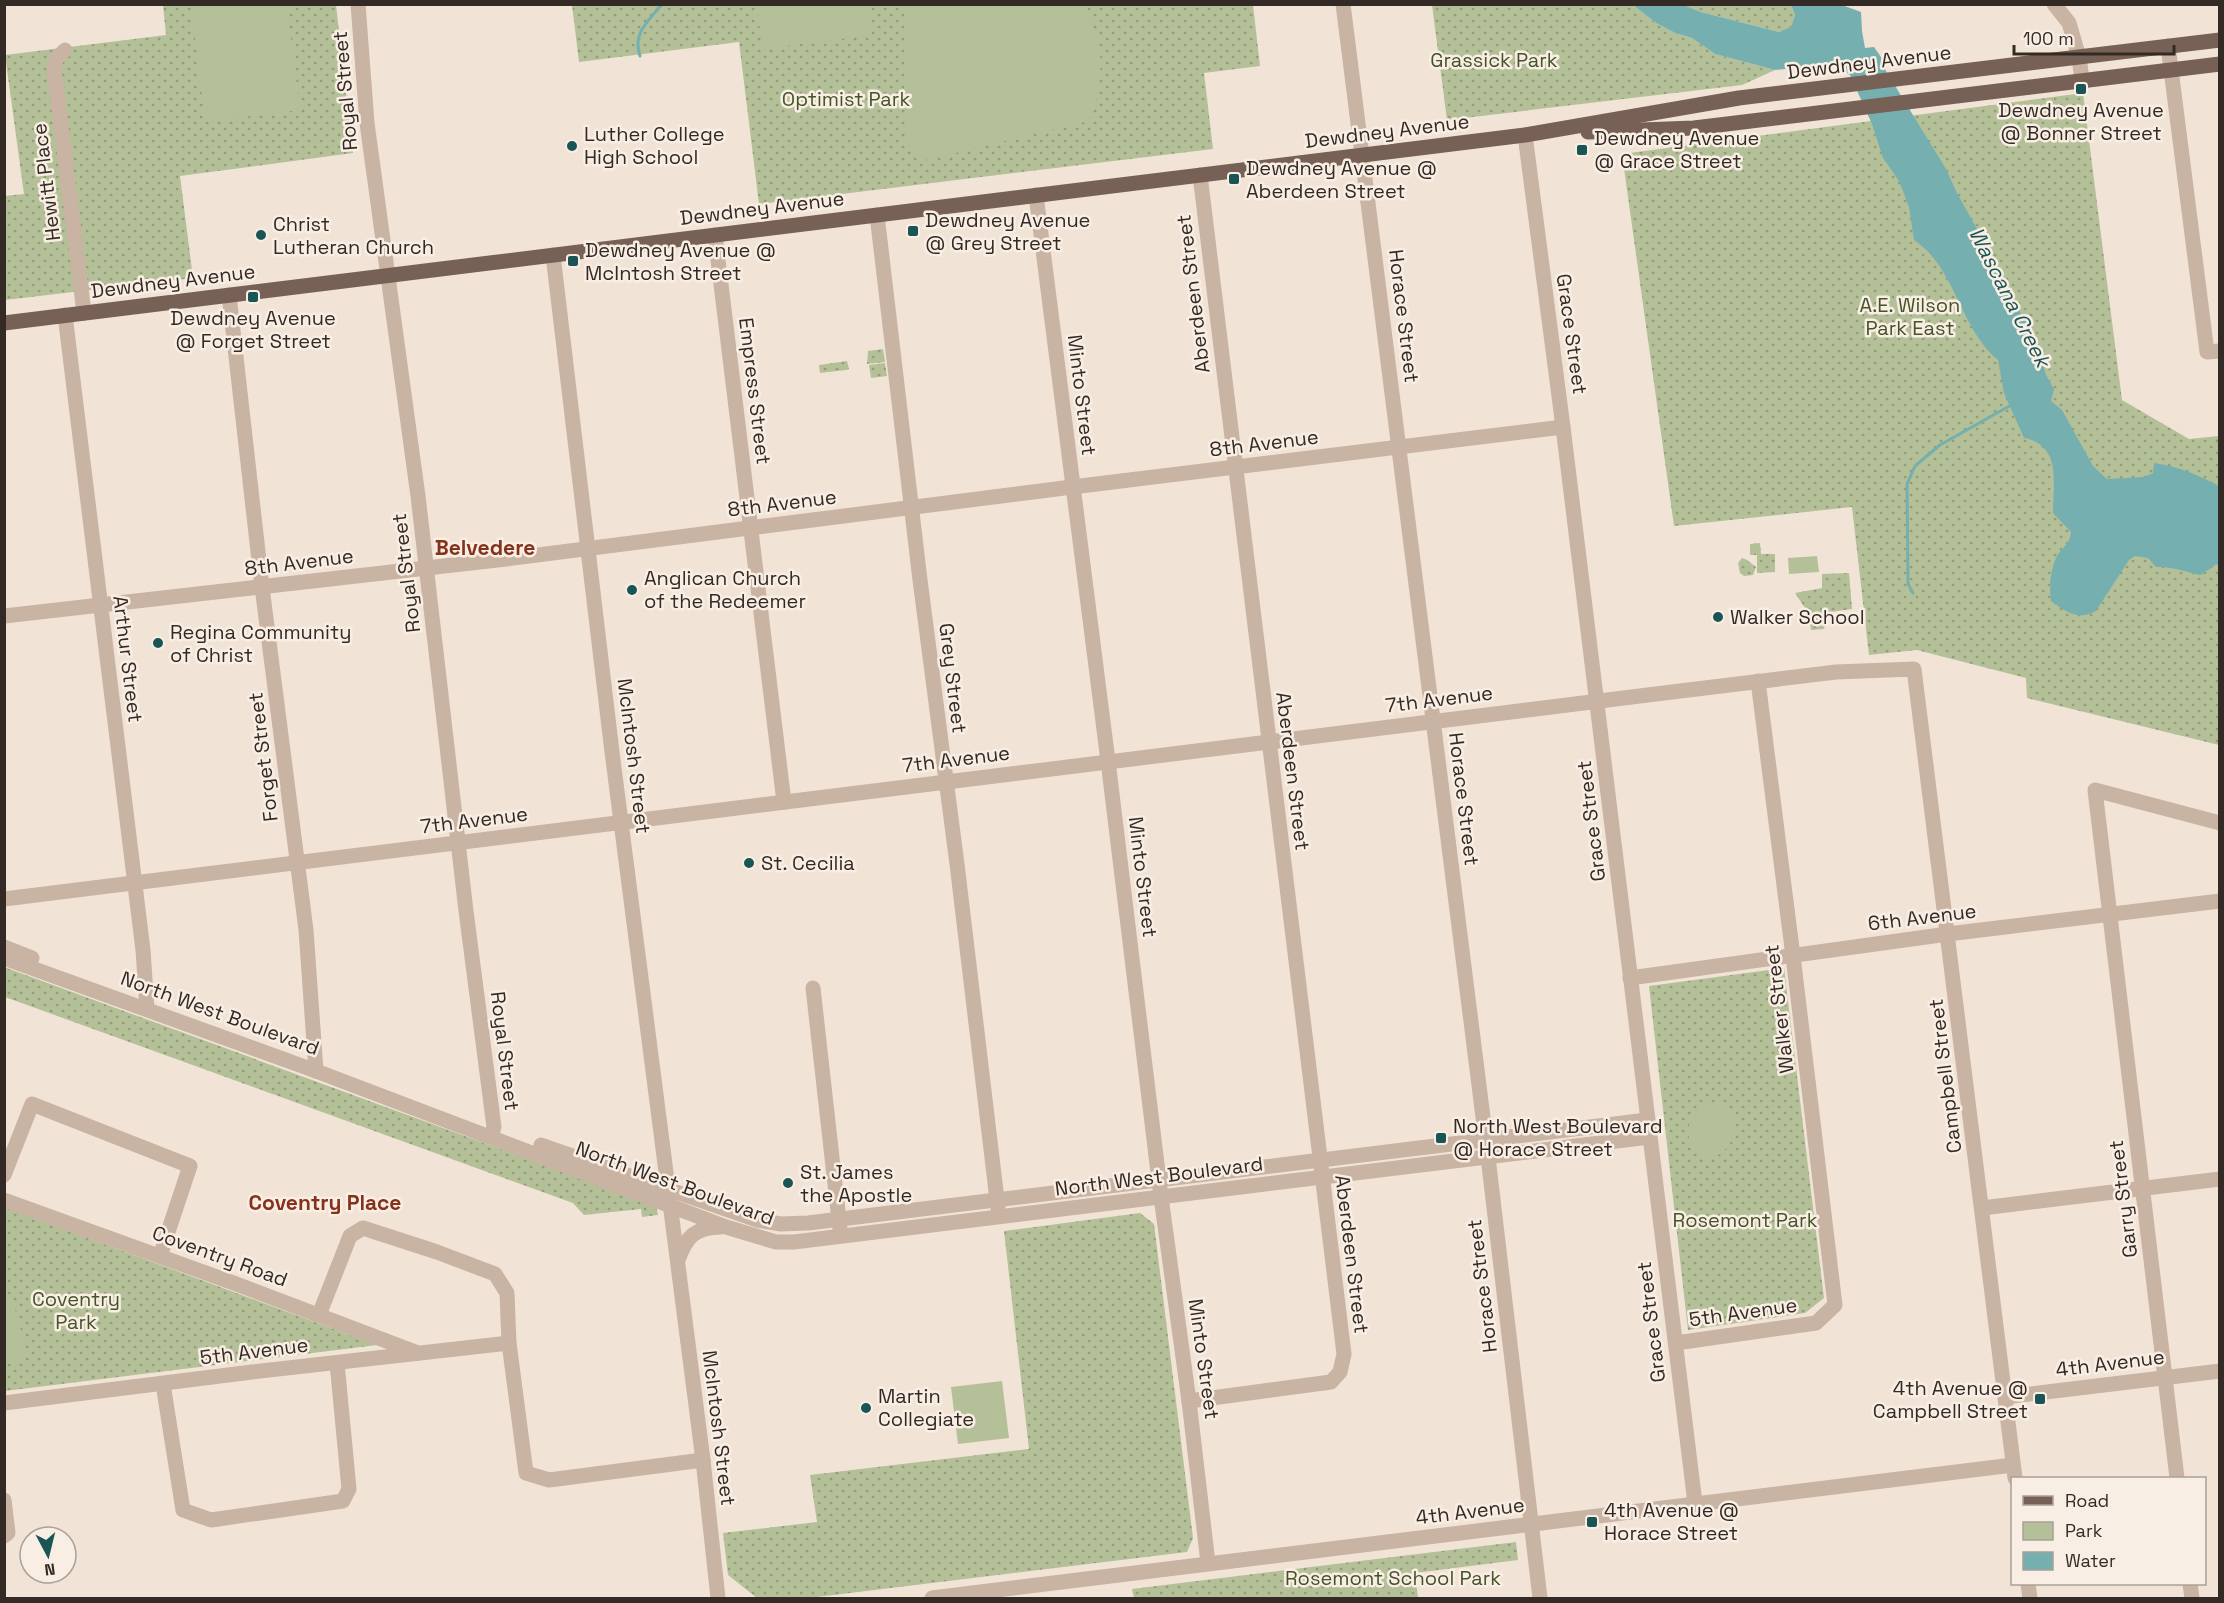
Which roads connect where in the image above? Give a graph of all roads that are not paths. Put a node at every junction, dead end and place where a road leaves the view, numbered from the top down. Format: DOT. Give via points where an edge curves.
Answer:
graph roads {
  1 [pos="358,4"];
  2 [pos="1343,4"];
  3 [pos="2054,4"];
  4 [pos="2220,40"];
  5 [pos="2168,46"];
  6 [pos="65,50"];
  7 [pos="2079,57"];
  8 [pos="2220,64"];
  9 [pos="2170,70"];
  10 [pos="2082,80"];
  11 [pos="1525,135"];
  12 [pos="1362,155"];
  13 [pos="1200,175"];
  14 [pos="1036,195"];
  15 [pos="877,215"];
  16 [pos="716,235"];
  17 [pos="553,255"];
  18 [pos="387,275"];
  19 [pos="229,295"];
  20 [pos="84,313"];
  21 [pos="66,315"];
  22 [pos="4,323"];
  23 [pos="2213,351"];
  24 [pos="1563,427"];
  25 [pos="1399,447"];
  26 [pos="1235,468"];
  27 [pos="1072,487"];
  28 [pos="912,507"];
  29 [pos="751,528"];
  30 [pos="588,548"];
  31 [pos="426,568"];
  32 [pos="262,587"];
  33 [pos="100,605"];
  34 [pos="4,616"];
  35 [pos="1914,669"];
  36 [pos="1758,681"];
  37 [pos="1597,702"];
  38 [pos="1433,721"];
  39 [pos="1269,742"];
  40 [pos="1108,761"];
  41 [pos="945,781"];
  42 [pos="784,802"];
  43 [pos="622,822"];
  44 [pos="2220,823"];
  45 [pos="458,843"];
  46 [pos="297,863"];
  47 [pos="134,883"];
  48 [pos="4,900"];
  49 [pos="2220,901"];
  50 [pos="2109,914"];
  51 [pos="1948,934"];
  52 [pos="4,947"];
  53 [pos="1793,956"];
  54 [pos="4,958"];
  55 [pos="1630,978"];
  56 [pos="813,988"];
  57 [pos="148,1005"];
  58 [pos="316,1067"];
  59 [pos="1647,1120"];
  60 [pos="493,1132"];
  61 [pos="1649,1137"];
  62 [pos="1486,1140"];
  63 [pos="1488,1157"];
  64 [pos="1320,1160"];
  65 [pos="4,1175"];
  66 [pos="1321,1177"];
  67 [pos="2220,1179"];
  68 [pos="1159,1180"];
  69 [pos="2144,1188"];
  70 [pos="669,1197"];
  71 [pos="1161,1197"];
  72 [pos="4,1200"];
  73 [pos="997,1200"];
  74 [pos="1982,1208"];
  75 [pos="999,1217"];
  76 [pos="838,1220"];
  77 [pos="726,1227"];
  78 [pos="840,1236"];
  79 [pos="160,1256"];
  80 [pos="677,1263"];
  81 [pos="319,1315"];
  82 [pos="1816,1323"];
  83 [pos="509,1343"];
  84 [pos="1676,1343"];
  85 [pos="420,1354"];
  86 [pos="337,1363"];
  87 [pos="2220,1371"];
  88 [pos="2164,1378"];
  89 [pos="163,1384"];
  90 [pos="2005,1397"];
  91 [pos="1189,1401"];
  92 [pos="4,1404"];
  93 [pos="703,1460"];
  94 [pos="2014,1472"];
  95 [pos="2177,1477"];
  96 [pos="4,1500"];
  97 [pos="1695,1503"];
  98 [pos="1532,1525"];
  99 [pos="4,1536"];
  100 [pos="1208,1563"];
  101 [pos="1046,1591"];
  102 [pos="718,1599"];
  103 [pos="932,1599"];
  104 [pos="1540,1599"];
  1 -- 18 [label="street, Royal Street" via="367,123"];
  2 -- 12 [label="street, Horace Street"];
  3 -- 7 [label="street" via="2069,23"];
  4 -- 5 [label="main road, Dewdney Avenue"];
  5 -- 7 [label="main road, Dewdney Avenue"];
  5 -- 9 [label="street"];
  6 -- 20 [label="street, Hewitt Place" via="54,68"];
  7 -- 10 [label="street"];
  7 -- 11 [label="main road, Dewdney Avenue" via="1739,98"];
  8 -- 9 [label="main road, Dewdney Avenue"];
  9 -- 10 [label="main road, Dewdney Avenue"];
  9 -- 23 [label="street"];
  10 -- 11 [label="main road, Dewdney Avenue" via="1694,128"];
  11 -- 12 [label="main road, Dewdney Avenue"];
  11 -- 24 [label="street, Grace Street"];
  12 -- 13 [label="main road, Dewdney Avenue"];
  12 -- 25 [label="street, Horace Street"];
  13 -- 14 [label="main road, Dewdney Avenue"];
  13 -- 26 [label="street, Aberdeen Street"];
  14 -- 15 [label="main road, Dewdney Avenue"];
  14 -- 27 [label="street, Minto Street"];
  15 -- 16 [label="main road, Dewdney Avenue"];
  15 -- 28 [label="street, Grey Street"];
  16 -- 17 [label="main road, Dewdney Avenue"];
  16 -- 29 [label="street, Empress Street"];
  17 -- 18 [label="main road, Dewdney Avenue"];
  17 -- 30 [label="street, McIntosh Street"];
  18 -- 19 [label="main road, Dewdney Avenue"];
  18 -- 31 [label="street, Royal Street"];
  19 -- 20 [label="main road, Dewdney Avenue"];
  19 -- 32 [label="street, Forget Street"];
  20 -- 21 [label="main road, Dewdney Avenue"];
  21 -- 22 [label="main road, Dewdney Avenue"];
  21 -- 33 [label="street, Arthur Street"];
  24 -- 25 [label="street, 8th Avenue"];
  24 -- 37 [label="street, Grace Street"];
  25 -- 26 [label="street, 8th Avenue"];
  25 -- 38 [label="street, Horace Street"];
  26 -- 27 [label="street, 8th Avenue"];
  26 -- 39 [label="street, Aberdeen Street"];
  27 -- 28 [label="street, 8th Avenue"];
  27 -- 40 [label="street, Minto Street"];
  28 -- 29 [label="street, 8th Avenue"];
  28 -- 41 [label="street, Grey Street"];
  29 -- 30 [label="street, 8th Avenue"];
  29 -- 42 [label="street, Empress Street"];
  30 -- 31 [label="street, 8th Avenue"];
  30 -- 43 [label="street, McIntosh Street"];
  31 -- 32 [label="street, 8th Avenue"];
  31 -- 45 [label="street, Royal Street"];
  32 -- 33 [label="street, 8th Avenue"];
  32 -- 46 [label="street, Forget Street"];
  33 -- 34 [label="street, 8th Avenue"];
  33 -- 47 [label="street, Arthur Street"];
  35 -- 36 [label="street, 7th Avenue"];
  35 -- 51 [label="street, Campbell Street"];
  36 -- 37 [label="street, 7th Avenue"];
  36 -- 53 [label="street, Walker Street"];
  37 -- 38 [label="street, 7th Avenue"];
  37 -- 55 [label="street, Grace Street"];
  38 -- 39 [label="street, 7th Avenue"];
  38 -- 62 [label="street, Horace Street"];
  39 -- 40 [label="street, 7th Avenue"];
  39 -- 64 [label="street, Aberdeen Street"];
  40 -- 41 [label="street, 7th Avenue"];
  40 -- 68 [label="street, Minto Street"];
  41 -- 42 [label="street, 7th Avenue"];
  41 -- 73 [label="street, Grey Street"];
  42 -- 43 [label="street, 7th Avenue"];
  43 -- 45 [label="street, 7th Avenue"];
  43 -- 70 [label="street, McIntosh Street"];
  44 -- 50 [label="street, Garry Street" via="2095,790"];
  45 -- 46 [label="street, 7th Avenue"];
  45 -- 60 [label="street, Royal Street"];
  46 -- 47 [label="street, 7th Avenue"];
  46 -- 58 [label="street, Forget Street"];
  47 -- 48 [label="street, 7th Avenue"];
  47 -- 57 [label="street, Arthur Street"];
  49 -- 50 [label="street, 6th Avenue"];
  50 -- 51 [label="street, 6th Avenue"];
  50 -- 69 [label="street, Garry Street"];
  51 -- 53 [label="street, 6th Avenue"];
  51 -- 74 [label="street, Campbell Street"];
  52 -- 57 [label="street, North West Boulevard"];
  53 -- 55 [label="street, 6th Avenue"];
  53 -- 82 [label="street, Walker Street" via="1835,1305"];
  54 -- 57 [label="street, North West Boulevard"];
  55 -- 59 [label="street, Grace Street"];
  56 -- 76 [label="street"];
  57 -- 58 [label="street, North West Boulevard"];
  58 -- 60 [label="street, North West Boulevard"];
  59 -- 61 [label="street, Grace Street"];
  59 -- 62 [label="street, North West Boulevard"];
  60 -- 70 [label="street, North West Boulevard"];
  61 -- 63 [label="street, North West Boulevard"];
  61 -- 84 [label="street, Grace Street"];
  62 -- 63 [label="street, Horace Street"];
  62 -- 64 [label="street, North West Boulevard"];
  63 -- 66 [label="street, North West Boulevard"];
  63 -- 98 [label="street, Horace Street"];
  64 -- 66 [label="street, Aberdeen Street"];
  64 -- 68 [label="street, North West Boulevard"];
  65 -- 79 [label="street" via="32,1104 190,1166"];
  66 -- 71 [label="street, North West Boulevard"];
  66 -- 91 [label="street, Aberdeen Street" via="1344,1354 1340,1372 1331,1382"];
  67 -- 69 [label="street"];
  68 -- 71 [label="street, Minto Street"];
  68 -- 73 [label="street, North West Boulevard"];
  69 -- 74 [label="street"];
  69 -- 88 [label="street, Garry Street"];
  70 -- 76 [label="street, North West Boulevard" via="782,1224"];
  70 -- 77 [label="street, North West Boulevard"];
  70 -- 80 [label="street, McIntosh Street"];
  71 -- 75 [label="street, North West Boulevard"];
  71 -- 91 [label="street, Minto Street"];
  72 -- 79 [label="street, Coventry Road"];
  73 -- 75 [label="street, Grey Street"];
  73 -- 76 [label="street, North West Boulevard"];
  74 -- 90 [label="street, Campbell Street"];
  75 -- 78 [label="street, North West Boulevard"];
  76 -- 78 [label="street"];
  77 -- 78 [label="street, North West Boulevard" via="776,1242"];
  77 -- 80 [label="street" via="703,1228 686,1240"];
  79 -- 81 [label="street, Coventry Road"];
  80 -- 93 [label="street, McIntosh Street"];
  81 -- 83 [label="street" via="350,1236 363,1228 495,1274 507,1293"];
  81 -- 85 [label="street, Coventry Road"];
  82 -- 84 [label="street, 5th Avenue"];
  83 -- 85 [label="street, 5th Avenue"];
  83 -- 93 [label="street" via="526,1473 549,1480"];
  84 -- 97 [label="street, Grace Street"];
  85 -- 86 [label="street, 5th Avenue"];
  86 -- 89 [label="street, 5th Avenue"];
  86 -- 89 [label="street" via="350,1489 343,1501 211,1520 183,1510"];
  87 -- 88 [label="street, 4th Avenue"];
  88 -- 90 [label="street, 4th Avenue"];
  88 -- 95 [label="street, Garry Street"];
  89 -- 92 [label="street, 5th Avenue"];
  90 -- 94 [label="street, Campbell Street"];
  91 -- 100 [label="street, Minto Street"];
  93 -- 102 [label="street, McIntosh Street"];
  94 -- 97 [label="street, 4th Avenue"];
  96 -- 99 [label="street" via="8,1533"];
  97 -- 98 [label="street, 4th Avenue"];
  98 -- 100 [label="street, 4th Avenue"];
  98 -- 104 [label="street, Horace Street"];
  100 -- 101 [label="street, 4th Avenue"];
  101 -- 103 [label="street, 4th Avenue"];
}
